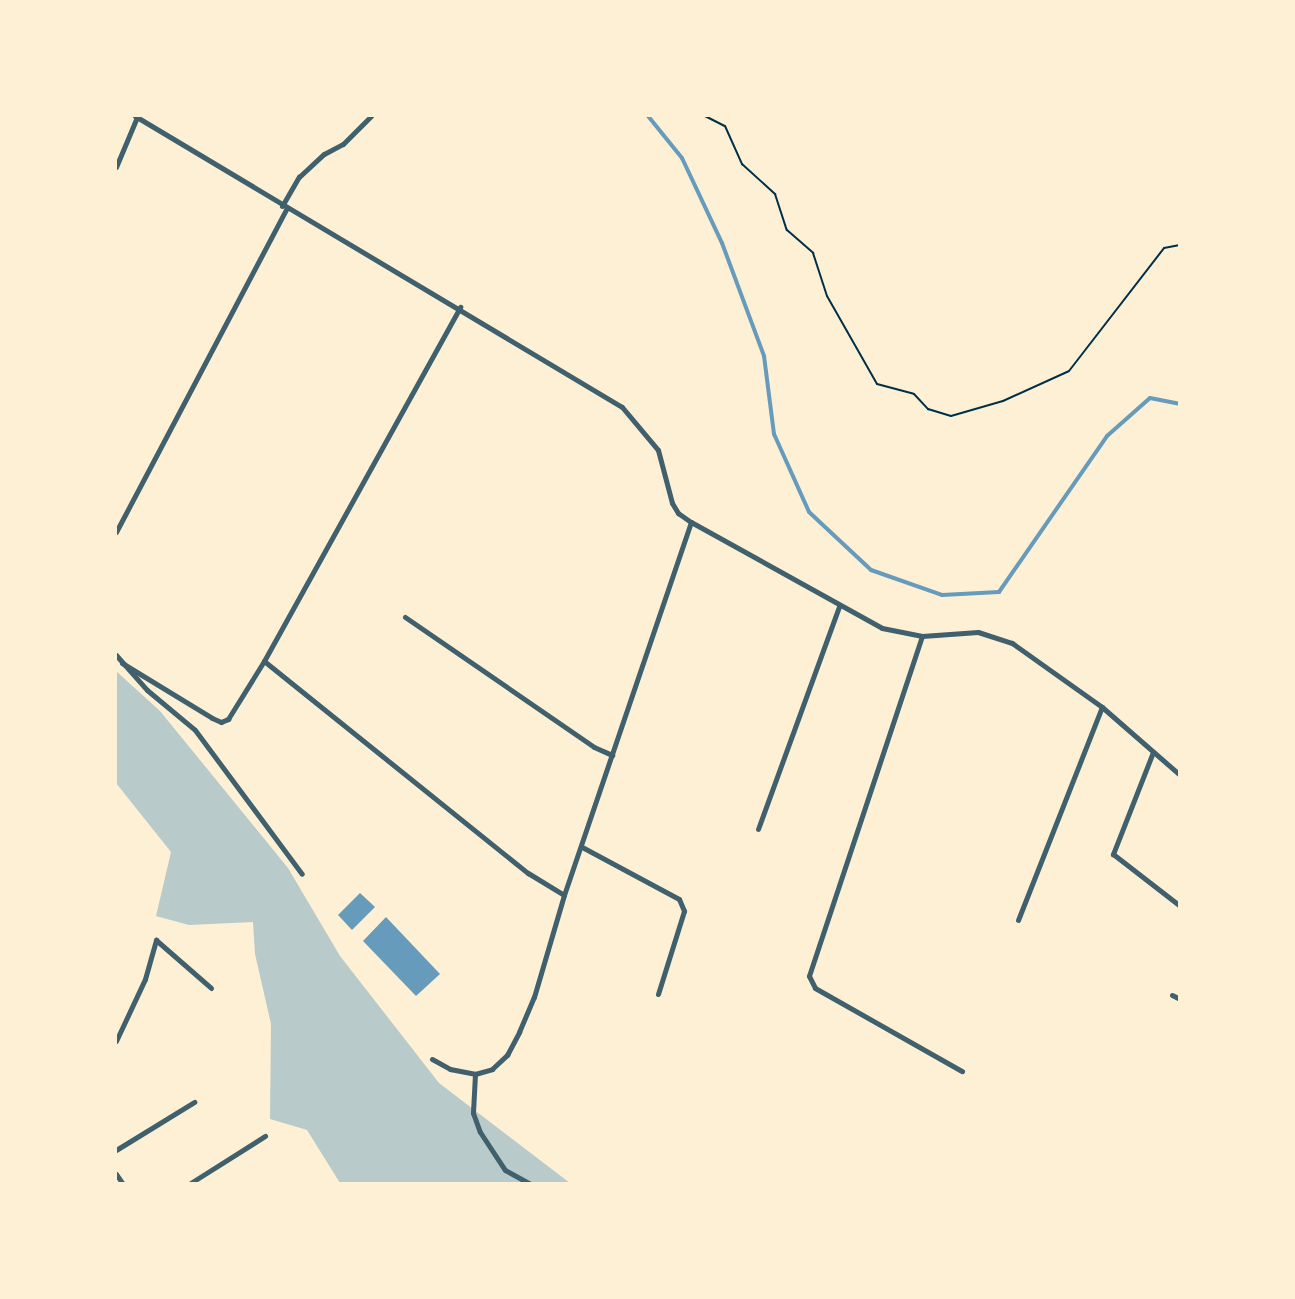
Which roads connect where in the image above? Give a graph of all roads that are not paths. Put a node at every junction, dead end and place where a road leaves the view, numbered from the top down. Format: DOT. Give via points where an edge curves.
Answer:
graph roads {
  1 [pos="136,116"];
  2 [pos="371,116"];
  3 [pos="116,167"];
  4 [pos="284,207"];
  5 [pos="460,307"];
  6 [pos="690,522"];
  7 [pos="116,532"];
  8 [pos="839,606"];
  9 [pos="405,617"];
  10 [pos="922,636"];
  11 [pos="116,655"];
  12 [pos="264,661"];
  13 [pos="122,663"];
  14 [pos="1102,707"];
  15 [pos="1153,752"];
  16 [pos="612,755"];
  17 [pos="1179,775"];
  18 [pos="758,829"];
  19 [pos="582,847"];
  20 [pos="302,874"];
  21 [pos="564,895"];
  22 [pos="1179,906"];
  23 [pos="1018,920"];
  24 [pos="211,988"];
  25 [pos="658,994"];
  26 [pos="1172,995"];
  27 [pos="1179,999"];
  28 [pos="116,1041"];
  29 [pos="432,1059"];
  30 [pos="962,1071"];
  31 [pos="475,1074"];
  32 [pos="194,1102"];
  33 [pos="265,1136"];
  34 [pos="116,1150"];
  35 [pos="116,1174"];
  36 [pos="123,1184"];
  37 [pos="189,1184"];
  38 [pos="530,1184"];
  1 -- 3 [label="street"];
  1 -- 4 [label="street"];
  2 -- 4 [label="street" via="343,144 324,154 299,177"];
  4 -- 5 [label="street"];
  4 -- 7 [label="street"];
  5 -- 6 [label="street" via="622,407 658,450 672,503"];
  5 -- 12 [label="street"];
  6 -- 8 [label="street"];
  6 -- 16 [label="street"];
  8 -- 10 [label="street" via="882,628"];
  8 -- 18 [label="street"];
  9 -- 16 [label="street" via="594,747"];
  10 -- 14 [label="street" via="978,632 1012,643"];
  10 -- 30 [label="street" via="809,975 815,988"];
  11 -- 13 [label="street"];
  12 -- 13 [label="street" via="228,719 221,722"];
  12 -- 21 [label="street" via="528,873"];
  13 -- 20 [label="street" via="195,730"];
  14 -- 15 [label="street"];
  14 -- 23 [label="street"];
  15 -- 17 [label="street"];
  15 -- 22 [label="street" via="1113,854"];
  16 -- 19 [label="street"];
  19 -- 21 [label="street"];
  19 -- 25 [label="street" via="679,899 684,911"];
  21 -- 31 [label="street" via="534,997 519,1032 500,1062"];
  24 -- 28 [label="street" via="156,940 145,979"];
  26 -- 27 [label="street"];
  29 -- 31 [label="street" via="450,1069"];
  31 -- 38 [label="street" via="473,1113 480,1132 505,1170"];
  32 -- 34 [label="street"];
  33 -- 37 [label="street"];
  35 -- 36 [label="street"];
}
